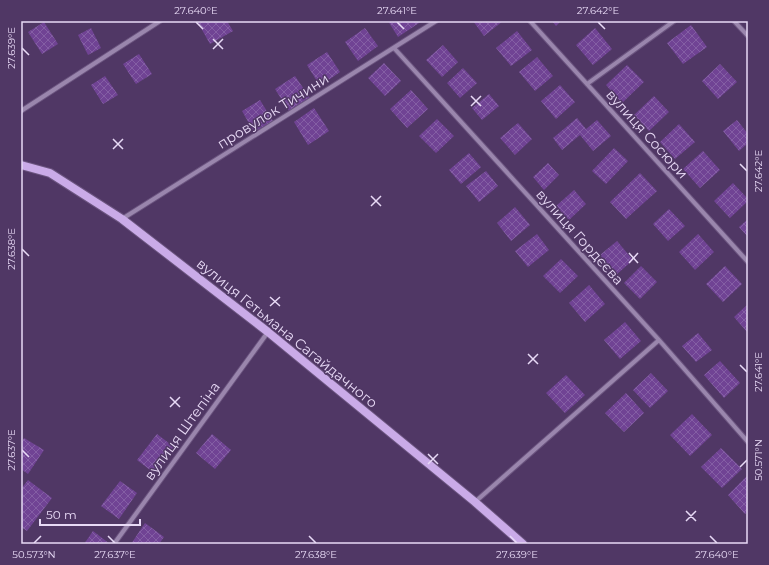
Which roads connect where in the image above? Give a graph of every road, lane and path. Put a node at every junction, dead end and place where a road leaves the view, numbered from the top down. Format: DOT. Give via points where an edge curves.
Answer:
graph roads {
  1 [pos="160,21"];
  2 [pos="436,21"];
  3 [pos="530,21"];
  4 [pos="674,21"];
  5 [pos="734,21"];
  6 [pos="748,36"];
  7 [pos="394,48"];
  8 [pos="587,84"];
  9 [pos="21,111"];
  10 [pos="21,165"];
  11 [pos="122,219"];
  12 [pos="748,262"];
  13 [pos="268,332"];
  14 [pos="659,340"];
  15 [pos="748,442"];
  16 [pos="475,502"];
  17 [pos="114,544"];
  18 [pos="523,544"];
  1 -- 9 [label="street"];
  2 -- 7 [label="street, провулок Тичини"];
  3 -- 8 [label="street, вулиця Сосюри"];
  4 -- 8 [label="street"];
  5 -- 6 [label="street"];
  7 -- 11 [label="street, провулок Тичини"];
  7 -- 14 [label="street, вулиця Гордєєва"];
  8 -- 12 [label="street, вулиця Сосюри"];
  10 -- 11 [label="main road, вулиця Гетьмана Сагайдачного" via="50,173"];
  11 -- 13 [label="main road, вулиця Гетьмана Сагайдачного"];
  13 -- 16 [label="main road, вулиця Гетьмана Сагайдачного"];
  13 -- 17 [label="street, вулиця Штепіна"];
  14 -- 15 [label="street, вулиця Гордєєва"];
  14 -- 16 [label="street"];
  16 -- 18 [label="main road, вулиця Гетьмана Сагайдачного"];
}
